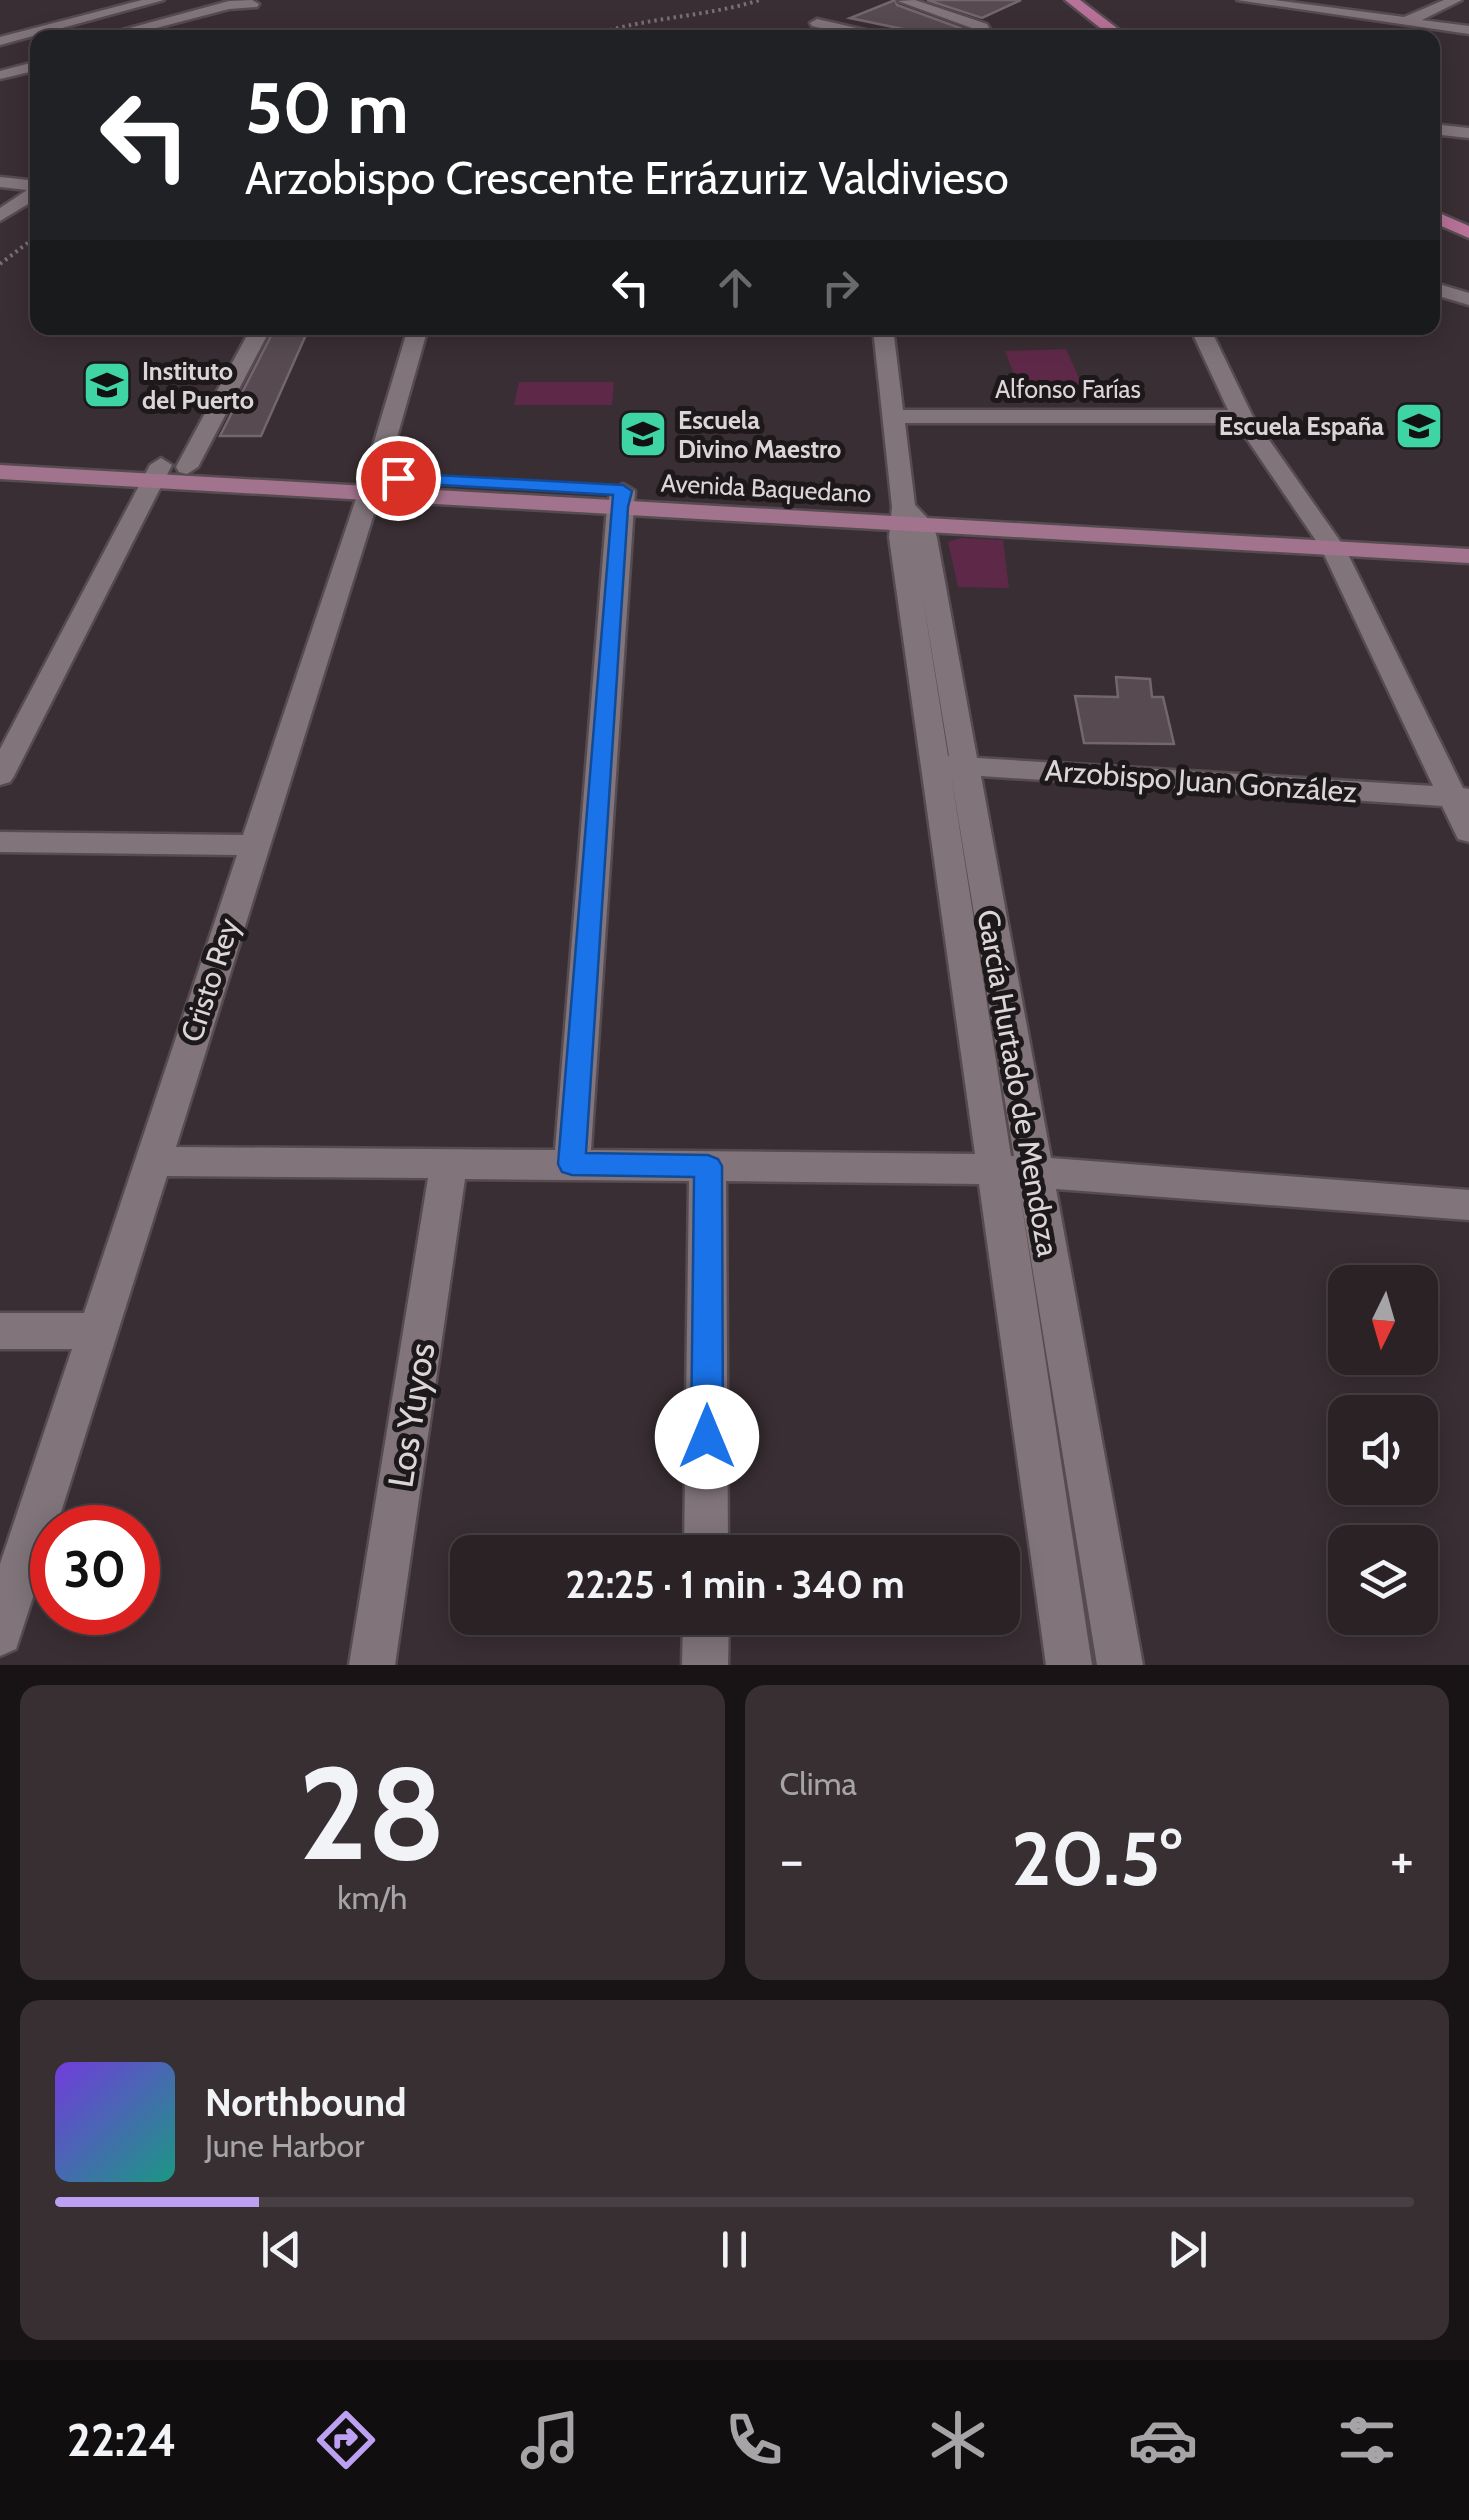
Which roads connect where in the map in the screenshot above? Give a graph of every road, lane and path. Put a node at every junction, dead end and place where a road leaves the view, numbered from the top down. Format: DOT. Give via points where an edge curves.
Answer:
graph roads {
  1 [pos="158,0"];
  2 [pos="760,0"];
  3 [pos="1054,0"];
  4 [pos="1072,0"];
  5 [pos="1244,0"];
  6 [pos="1455,0"];
  7 [pos="904,1"];
  8 [pos="255,2"];
  9 [pos="817,23"];
  10 [pos="1400,24"];
  11 [pos="42,30"];
  12 [pos="148,30"];
  13 [pos="167,30"];
  14 [pos="606,30"];
  15 [pos="847,30"];
  16 [pos="984,30"];
  17 [pos="1093,30"];
  18 [pos="1112,30"];
  19 [pos="1391,30"];
  20 [pos="1469,30"];
  21 [pos="30,33"];
  22 [pos="0,41"];
  23 [pos="30,57"];
  24 [pos="30,66"];
  25 [pos="2,70"];
  26 [pos="1440,130"];
  27 [pos="1469,133"];
  28 [pos="0,182"];
  29 [pos="30,187"];
  30 [pos="30,194"];
  31 [pos="1440,206"];
  32 [pos="0,216"];
  33 [pos="1440,219"];
  34 [pos="1469,220"];
  35 [pos="1469,234"];
  36 [pos="30,241"];
  37 [pos="0,264"];
  38 [pos="1440,290"];
  39 [pos="1469,299"];
  40 [pos="256,335"];
  41 [pos="416,335"];
  42 [pos="883,335"];
  43 [pos="1203,335"];
  44 [pos="893,416"];
  45 [pos="1242,417"];
  46 [pos="0,456"];
  47 [pos="167,471"];
  48 [pos="0,472"];
  49 [pos="370,485"];
  50 [pos="621,499"];
  51 [pos="909,518"];
  52 [pos="1469,538"];
  53 [pos="1328,539"];
  54 [pos="1469,556"];
  55 [pos="948,765"];
  56 [pos="0,776"];
  57 [pos="1460,798"];
  58 [pos="1469,832"];
  59 [pos="0,842"];
  60 [pos="253,845"];
  61 [pos="151,1161"];
  62 [pos="449,1164"];
  63 [pos="572,1164"];
  64 [pos="708,1166"];
  65 [pos="1014,1170"];
  66 [pos="1469,1205"];
  67 [pos="0,1331"];
  68 [pos="97,1331"];
  69 [pos="706,1535"];
  70 [pos="0,1633"];
  71 [pos="706,1635"];
  72 [pos="372,1665"];
  73 [pos="706,1665"];
  74 [pos="1068,1665"];
  75 [pos="1120,1665"];
  1 -- 11 [label="street"];
  2 -- 14 [label="path"];
  3 -- 17 [label="highway"];
  4 -- 18 [label="highway"];
  5 -- 10 [label="street"];
  6 -- 10 [label="street"];
  7 -- 16 [label="street"];
  8 -- 12 [label="street"];
  8 -- 13 [label="street"];
  9 -- 15 [label="street"];
  10 -- 19 [label="street"];
  10 -- 20 [label="street"];
  21 -- 22 [label="street"];
  23 -- 25 [label="street"];
  24 -- 25 [label="street"];
  26 -- 27 [label="street"];
  28 -- 29 [label="street"];
  30 -- 32 [label="street"];
  31 -- 34 [label="highway"];
  33 -- 35 [label="highway"];
  36 -- 37 [label="path"];
  38 -- 39 [label="street"];
  40 -- 47 [label="street"];
  41 -- 49 [label="street, Cristo Rey"];
  42 -- 44 [label="street, García Hurtado de Mendoza"];
  43 -- 45 [label="street"];
  44 -- 45 [label="street, Alfonso Farías"];
  44 -- 51 [label="street, García Hurtado de Mendoza"];
  45 -- 53 [label="street"];
  46 -- 47 [label="main road, Avenida Baquedano"];
  47 -- 48 [label="main road, Avenida Baquedano"];
  47 -- 49 [label="main road, Avenida Baquedano"];
  47 -- 49 [label="main road, Avenida Baquedano"];
  47 -- 56 [label="street"];
  49 -- 50 [label="main road, Avenida Baquedano"];
  49 -- 60 [label="street, Cristo Rey"];
  50 -- 51 [label="main road, Avenida Baquedano"];
  50 -- 63 [label="street"];
  51 -- 53 [label="main road, Avenida Baquedano"];
  51 -- 55 [label="street, García Hurtado de Mendoza"];
  52 -- 53 [label="main road, Avenida Baquedano"];
  53 -- 54 [label="main road, Avenida Baquedano"];
  53 -- 57 [label="street"];
  55 -- 57 [label="street, Arzobispo Juan González"];
  55 -- 65 [label="street, García Hurtado de Mendoza"];
  57 -- 58 [label="street"];
  59 -- 60 [label="street"];
  60 -- 61 [label="street, Cristo Rey"];
  61 -- 62 [label="street"];
  61 -- 68 [label="street, Cristo Rey"];
  62 -- 63 [label="street"];
  62 -- 72 [label="street, Los Yuyos"];
  63 -- 64 [label="street"];
  64 -- 65 [label="street"];
  64 -- 69 [label="street"];
  65 -- 66 [label="street"];
  65 -- 74 [label="street, García Hurtado de Mendoza"];
  65 -- 75 [label="street, García Hurtado de Mendoza"];
  67 -- 68 [label="street"];
  68 -- 70 [label="street, Cristo Rey"];
  71 -- 73 [label="street"];
}
